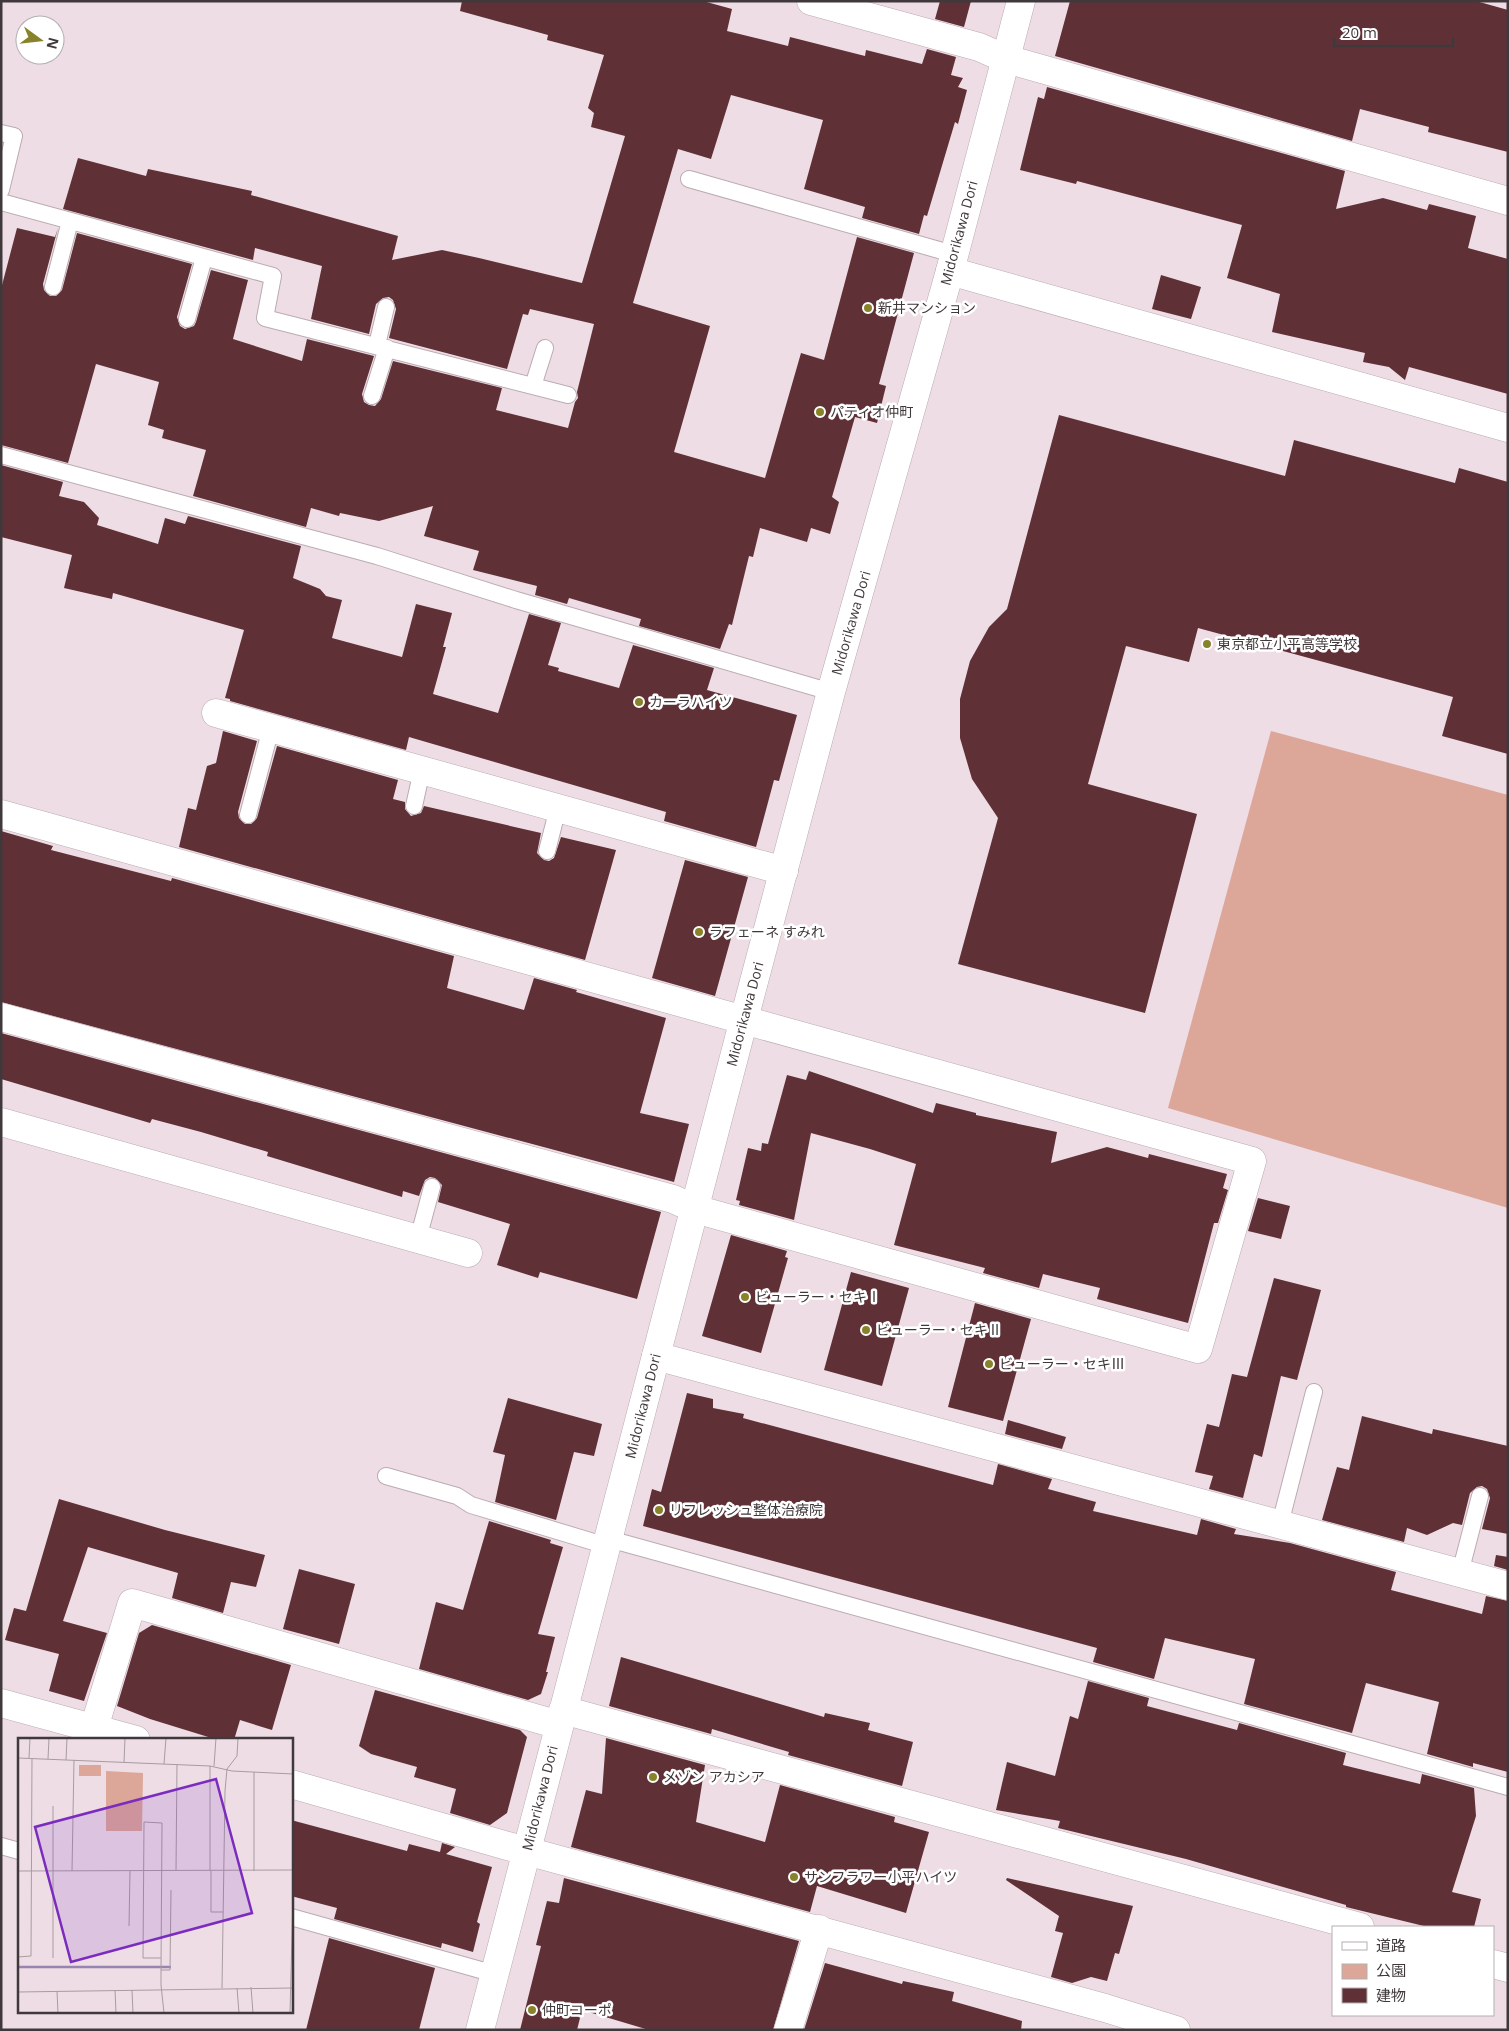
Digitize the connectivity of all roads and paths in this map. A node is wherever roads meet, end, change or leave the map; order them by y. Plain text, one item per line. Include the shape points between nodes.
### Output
1 (811, 1) edge
2 (1021, 1) edge
3 (1006, 59) junction
4 (1, 133) edge
5 (689, 180) dead end
6 (1, 190) edge
7 (1508, 201) edge
8 (1, 202) edge
9 (70, 221) junction
10 (204, 258) junction
11 (951, 262) junction
12 (53, 287) dead end
13 (386, 307) dead end
14 (187, 320) dead end
15 (382, 346) junction
16 (545, 348) dead end
17 (533, 386) junction
18 (568, 395) dead end
19 (372, 396) dead end
20 (1508, 428) edge
21 (1, 455) edge
22 (831, 692) junction
23 (216, 713) dead end
24 (271, 728) junction
25 (422, 770) junction
26 (414, 806) dead end
27 (558, 808) junction
28 (1, 814) edge
29 (248, 815) dead end
30 (547, 851) dead end
31 (784, 871) junction
32 (1, 1016) edge
33 (744, 1019) junction
34 (1, 1122) edge
35 (432, 1187) dead end
36 (695, 1209) junction
37 (418, 1239) junction
38 (468, 1253) dead end
39 (656, 1356) junction
40 (1314, 1392) dead end
41 (386, 1476) dead end
42 (1480, 1496) dead end
43 (1280, 1524) junction
44 (608, 1543) junction
45 (1460, 1572) junction
46 (1508, 1586) edge
47 (1, 1703) edge
48 (561, 1717) junction
49 (94, 1728) junction
50 (129, 1738) edge
51 (292, 1784) edge
52 (1508, 1787) edge
53 (1, 1846) edge
54 (18, 1851) edge
55 (527, 1851) junction
56 (292, 1917) edge
57 (1356, 1926) edge
58 (819, 1929) junction
59 (1494, 1964) edge
60 (1508, 1968) edge
61 (495, 1974) junction
62 (480, 2030) edge
63 (788, 2030) edge
64 (1176, 2030) edge

1 - 3 street via 979,47
2 - 3 street, Midorikawa Dori
3 - 7 street
3 - 11 street, Midorikawa Dori
4 - 6 lane via 14,136
5 - 11 lane
8 - 9 lane
9 - 10 lane
9 - 12 lane
10 - 14 lane
10 - 15 lane via 273,276 265,318
11 - 20 street
11 - 22 street, Midorikawa Dori
13 - 15 lane
15 - 17 lane
15 - 19 lane
16 - 17 lane
17 - 18 lane
21 - 22 lane via 377,556
22 - 31 street, Midorikawa Dori
23 - 24 street
24 - 25 street
24 - 29 lane
25 - 26 lane
25 - 27 street
27 - 30 lane
27 - 31 street
28 - 33 street
31 - 33 street, Midorikawa Dori
32 - 36 street via 673,1199
33 - 36 street, Midorikawa Dori
33 - 36 street via 1252,1161 1198,1349
34 - 37 street
35 - 37 lane
36 - 39 street, Midorikawa Dori
37 - 38 street
39 - 43 street
39 - 44 street, Midorikawa Dori
40 - 43 lane
41 - 44 lane via 457,1496 471,1505
42 - 45 lane
43 - 45 street
44 - 48 street, Midorikawa Dori
44 - 52 lane
45 - 46 street
47 - 49 street
48 - 49 street via 132,1603
48 - 55 street, Midorikawa Dori
48 - 57 street
49 - 50 street
51 - 55 street
53 - 54 lane
55 - 58 street
55 - 61 street, Midorikawa Dori
56 - 61 lane
58 - 63 street
58 - 64 street
59 - 60 street
61 - 62 street, Midorikawa Dori

